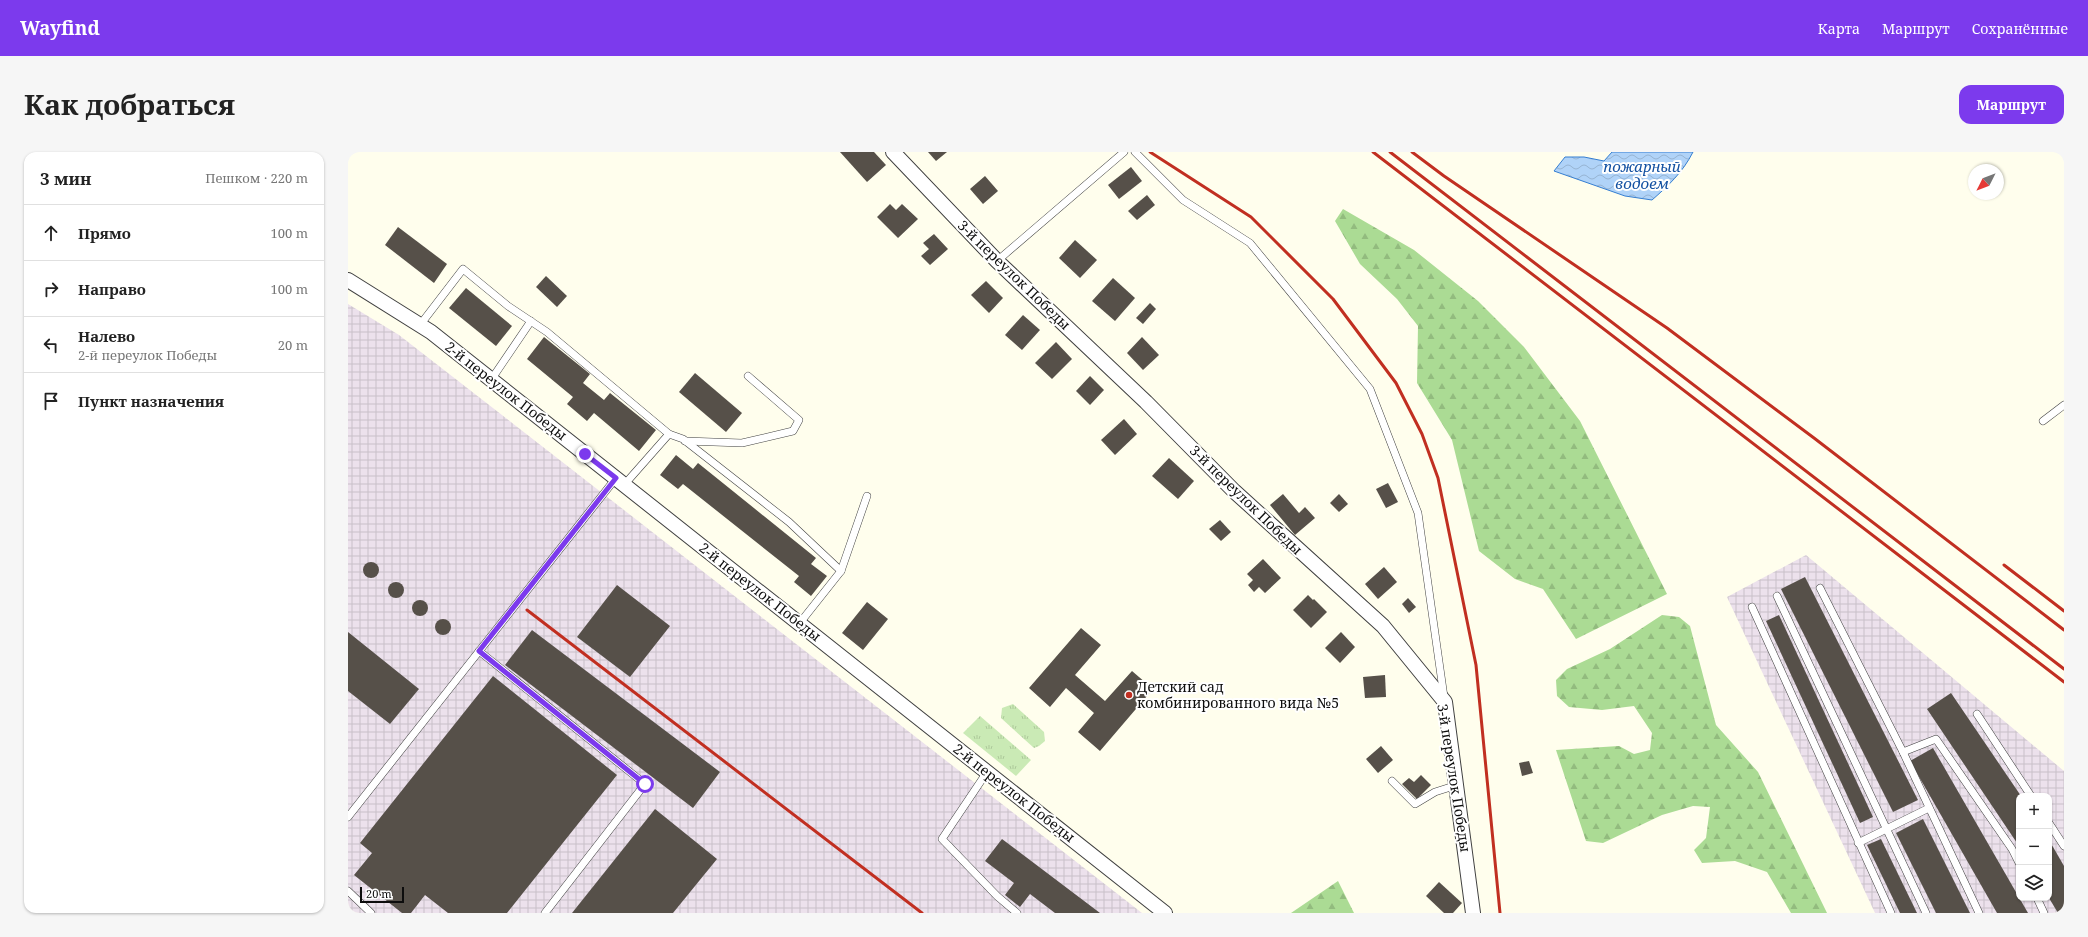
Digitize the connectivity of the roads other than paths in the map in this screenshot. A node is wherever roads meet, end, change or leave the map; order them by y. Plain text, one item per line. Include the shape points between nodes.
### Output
1 (892, 152) edge
2 (1124, 152) edge
3 (1134, 152) edge
4 (997, 261) junction
5 (348, 280) edge
6 (531, 321) junction
7 (420, 325) junction
8 (748, 376) dead end
9 (491, 380) junction
10 (2064, 405) edge
11 (2043, 421) dead end
12 (669, 434) junction
13 (685, 441) junction
14 (620, 482) junction
15 (867, 496) dead end
16 (841, 571) junction
17 (1820, 588) dead end
18 (1777, 596) dead end
19 (1752, 607) dead end
20 (799, 624) junction
21 (479, 651) junction
22 (1445, 702) junction
23 (1977, 714) dead end
24 (1903, 752) junction
25 (987, 772) junction
26 (1392, 781) dead end
27 (1457, 785) junction
28 (2029, 793) edge
29 (1929, 808) junction
30 (348, 817) edge
31 (2052, 828) edge
32 (1886, 830) junction
33 (1858, 843) junction
34 (2064, 846) edge
35 (2016, 857) edge
36 (348, 890) edge
37 (2038, 901) edge
38 (371, 913) edge
39 (545, 913) edge
40 (1017, 913) edge
41 (1165, 913) edge
42 (1473, 913) edge
43 (1891, 913) edge
44 (1926, 913) edge
45 (1979, 913) edge
46 (2044, 913) edge

1 - 4 street, 3-й переулок Победы
2 - 4 lane
3 - 22 lane via 1183,200 1250,243 1370,389 1418,514
4 - 22 street, 3-й переулок Победы via 1146,402 1234,490 1383,626
5 - 7 street, 2-й переулок Победы
6 - 7 lane via 508,306 463,269
6 - 9 lane
6 - 12 lane
7 - 9 street, 2-й переулок Победы
8 - 13 lane via 799,420 793,431 742,443
9 - 14 street, 2-й переулок Победы
10 - 11 lane
12 - 13 lane
12 - 14 lane
13 - 16 lane via 789,522
14 - 20 street, 2-й переулок Победы
14 - 21 lane
15 - 16 lane
16 - 20 lane
17 - 24 lane
18 - 32 lane
19 - 33 lane
20 - 25 street, 2-й переулок Победы
21 - 30 lane
21 - 39 lane via 645,784
22 - 27 street, 3-й переулок Победы
23 - 28 lane
24 - 29 lane
24 - 35 lane via 1936,739
25 - 40 lane via 942,839
25 - 41 street, 2-й переулок Победы
26 - 27 lane via 1415,804 1435,792
27 - 42 street, 3-й переулок Победы
29 - 32 lane
29 - 45 lane
31 - 34 lane
32 - 33 lane
32 - 44 lane
33 - 43 lane
36 - 38 lane
37 - 46 lane

